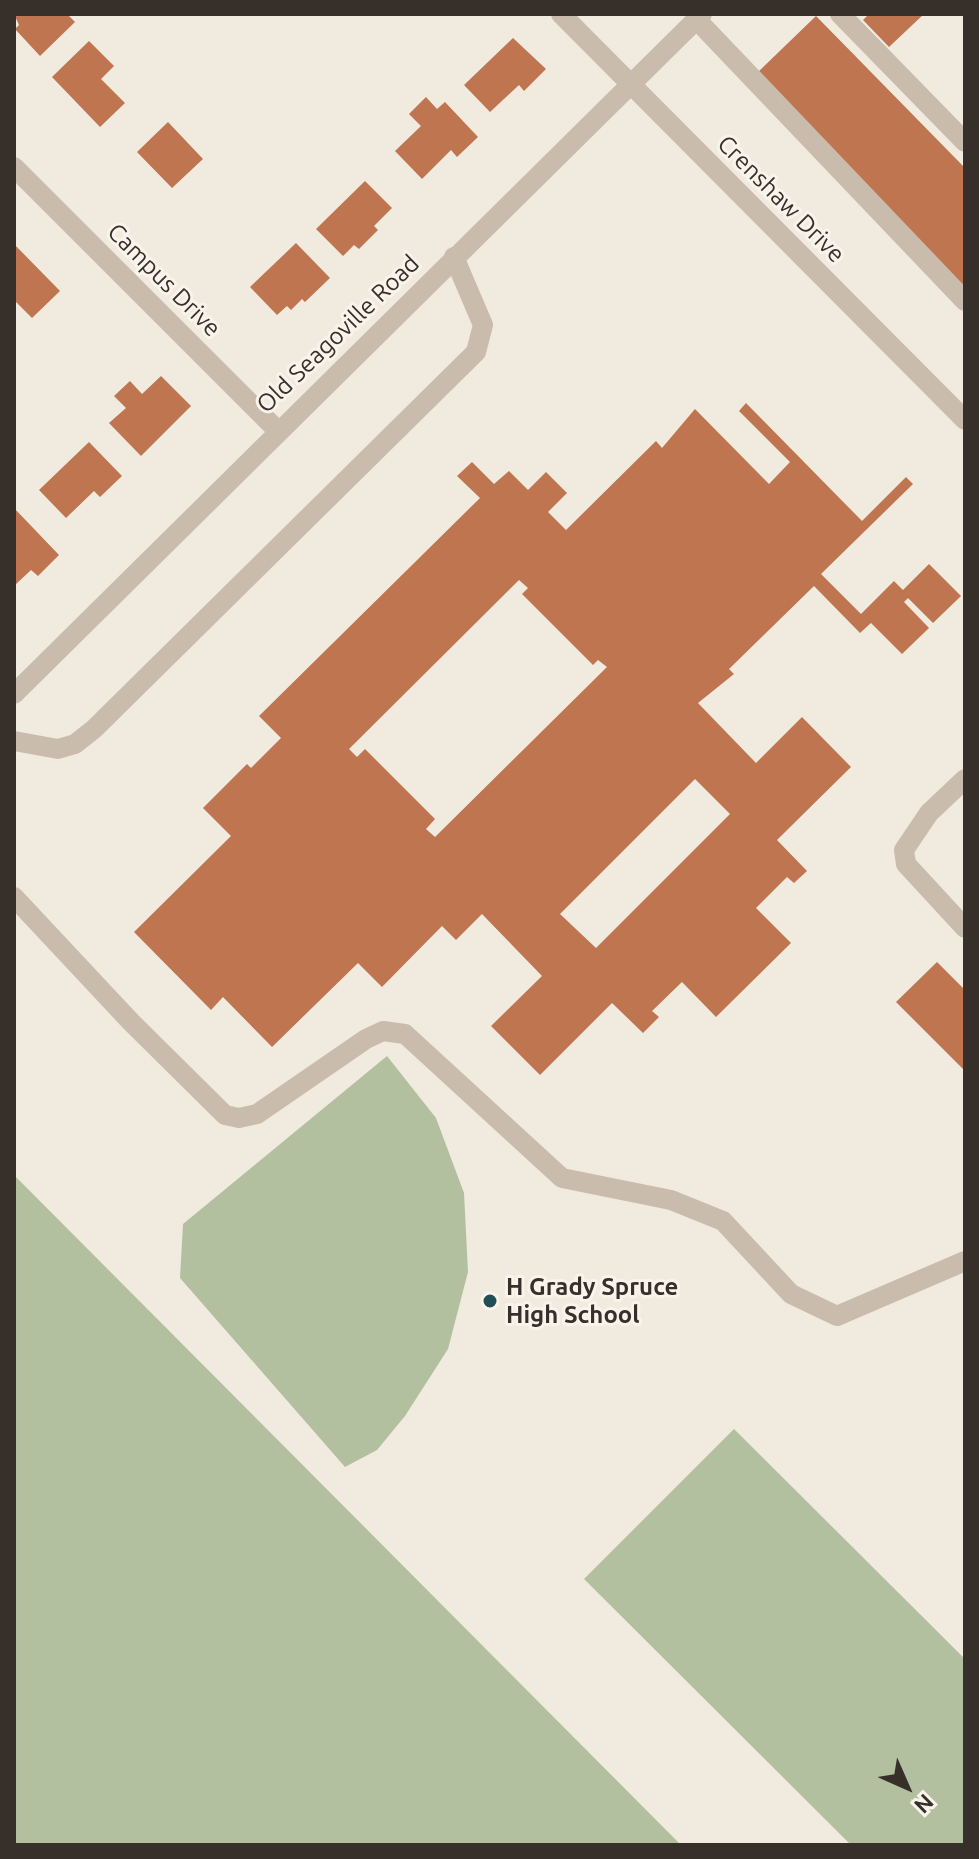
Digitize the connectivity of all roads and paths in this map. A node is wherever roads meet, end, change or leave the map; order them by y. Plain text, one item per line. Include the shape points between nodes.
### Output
1 (561, 14) edge
2 (840, 14) edge
3 (699, 17) edge
4 (630, 84) junction
5 (965, 142) edge
6 (14, 167) edge
7 (454, 257) junction
8 (965, 301) edge
9 (965, 420) edge
10 (277, 430) junction
11 (14, 694) edge
12 (14, 741) edge
13 (965, 779) edge
14 (14, 897) edge
15 (965, 928) edge
16 (965, 1261) edge

1 - 4 street, Crenshaw Drive
2 - 5 street
3 - 4 street, Old Seagoville Road
3 - 8 street
4 - 7 street, Old Seagoville Road
4 - 9 street, Crenshaw Drive
6 - 10 street, Campus Drive
7 - 10 street, Old Seagoville Road
7 - 12 street via 483,325 476,352 94,729 58,749
10 - 11 street, Old Seagoville Road
13 - 15 street via 929,813 904,850 906,864
14 - 16 street via 225,1115 257,1114 366,1039 383,1031 405,1034 562,1178 671,1200 723,1221 791,1294 837,1316

